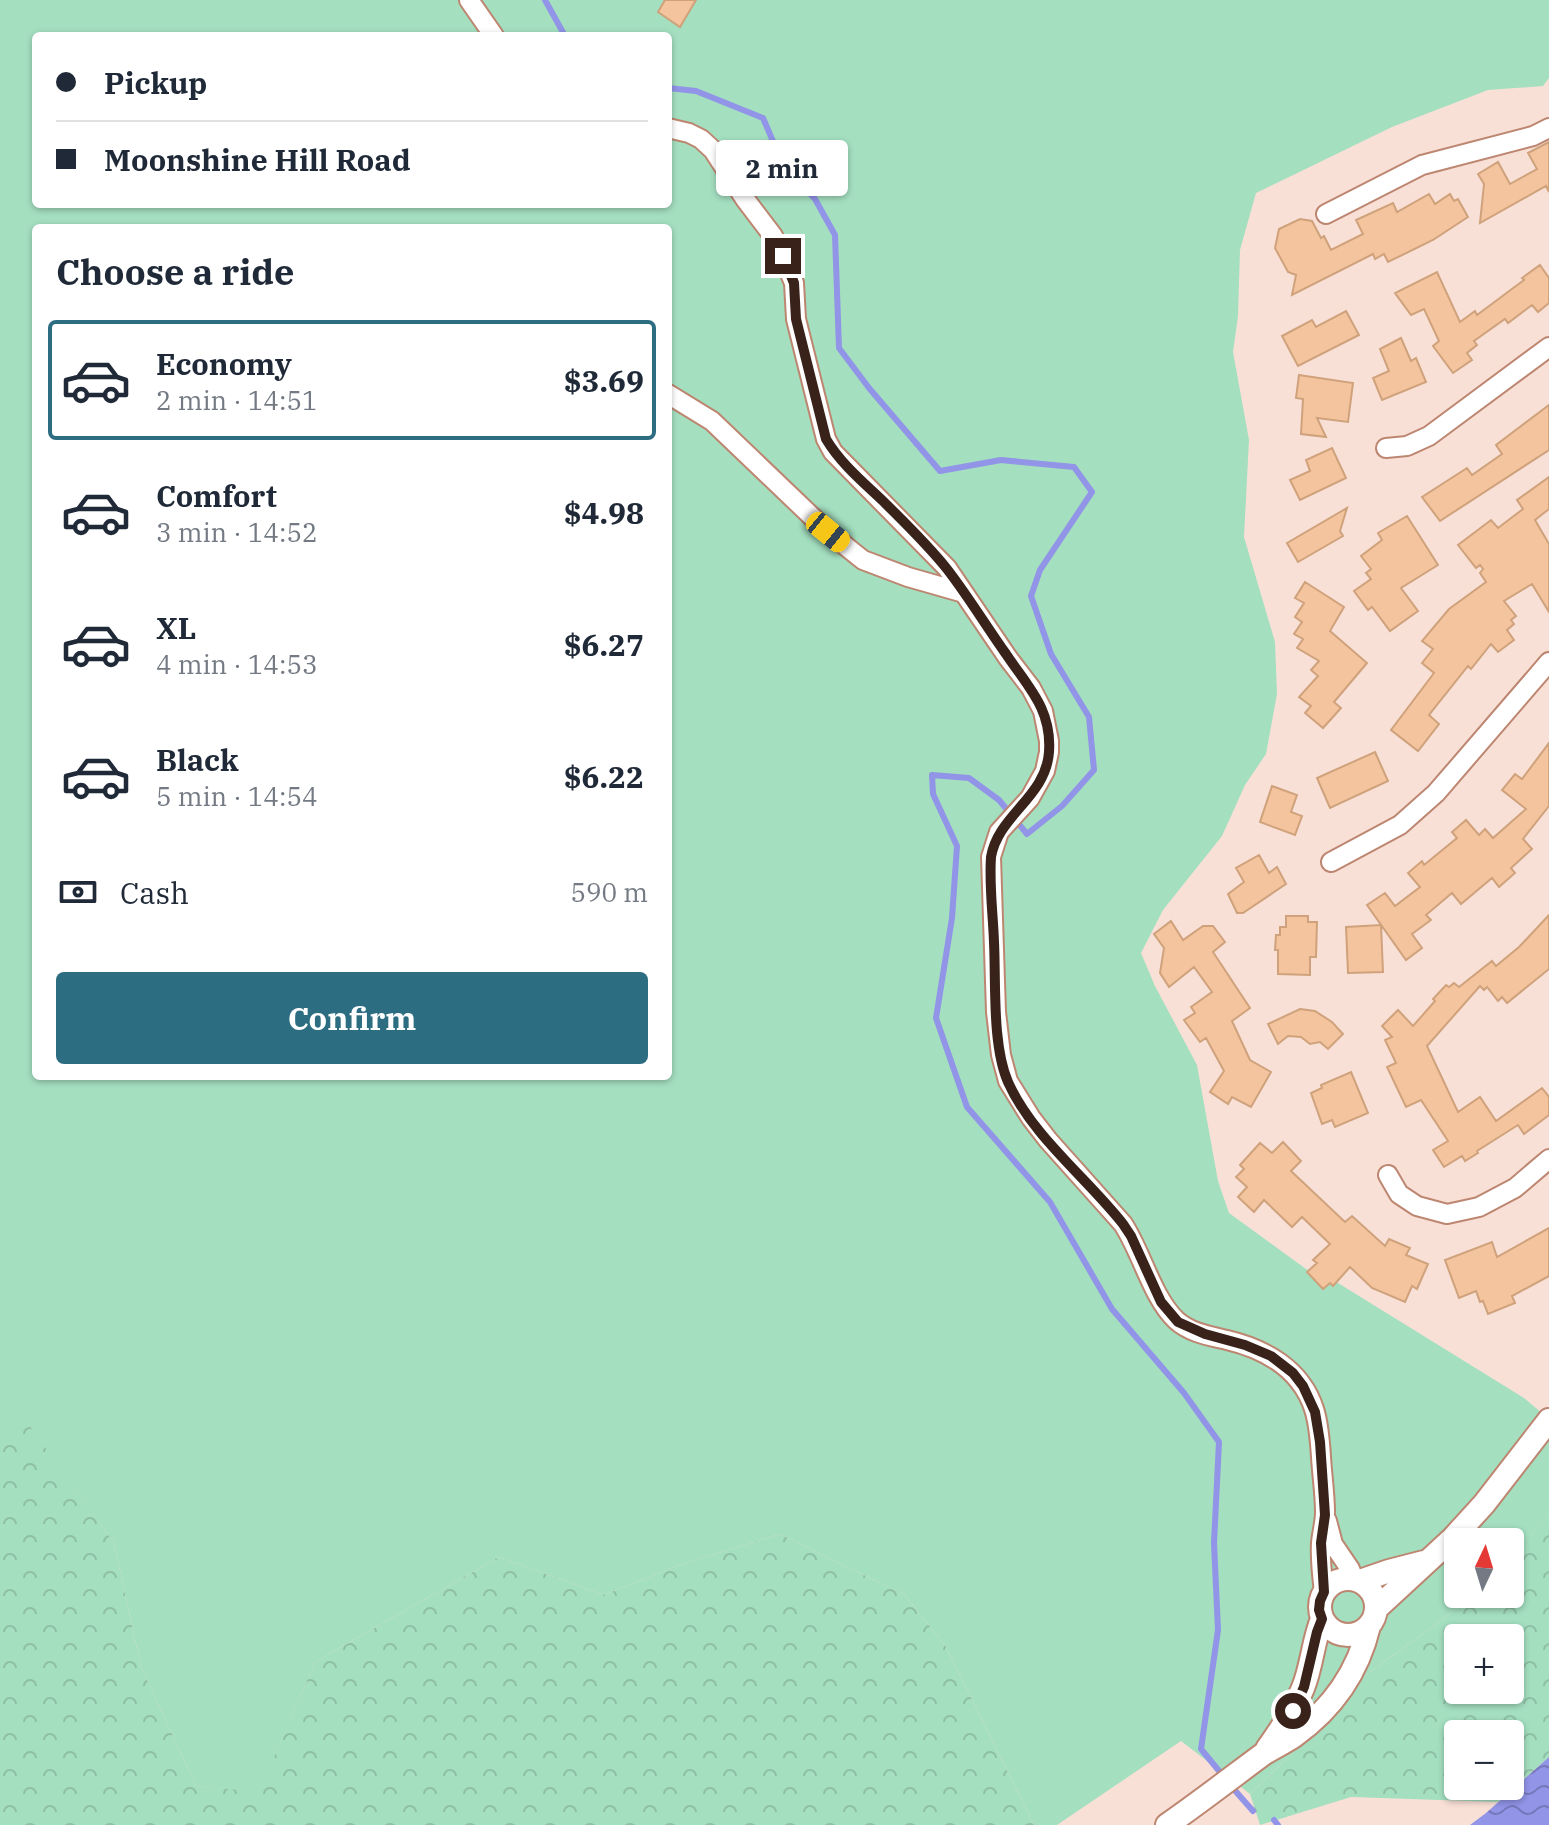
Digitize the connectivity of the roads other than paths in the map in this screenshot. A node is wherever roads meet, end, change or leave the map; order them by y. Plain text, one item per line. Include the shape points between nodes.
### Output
1 (469, 0) edge
2 (491, 32) edge
3 (1549, 128) edge
4 (672, 129) edge
5 (1326, 214) dead end
6 (1549, 347) edge
7 (672, 396) edge
8 (1386, 448) dead end
9 (964, 593) junction
10 (1549, 662) edge
11 (1331, 862) dead end
12 (1549, 1159) edge
13 (1388, 1175) dead end
14 (1549, 1420) edge
15 (1325, 1515) junction
16 (1429, 1560) junction
17 (1357, 1580) junction
18 (1324, 1592) junction
19 (1372, 1617) junction
20 (1322, 1619) junction
21 (1257, 1759) junction
22 (1167, 1825) edge

1 - 2 street
3 - 5 street via 1422,165
4 - 9 street via 701,139 713,150 783,256 833,452 947,568
6 - 8 street via 1429,436
7 - 9 street via 712,421 863,560
9 - 15 street via 1031,688 1046,721 1049,752 1036,789 994,843 990,868 996,1012 1008,1081 1048,1140 1123,1224 1161,1302 1178,1322 1271,1356 1303,1386 1315,1412
10 - 11 street via 1436,793 1400,825
12 - 13 street via 1515,1188 1479,1207 1447,1214 1417,1206 1399,1194
14 - 16 street via 1484,1504
15 - 17 street via 1333,1544
15 - 18 street
16 - 17 street
16 - 19 street
17 - 18 street via 1337,1581
17 - 19 street via 1372,1593
18 - 20 street
19 - 20 street via 1362,1632 1353,1635 1335,1632
19 - 21 street via 1356,1666 1324,1711
20 - 21 street via 1293,1711
21 - 22 street

